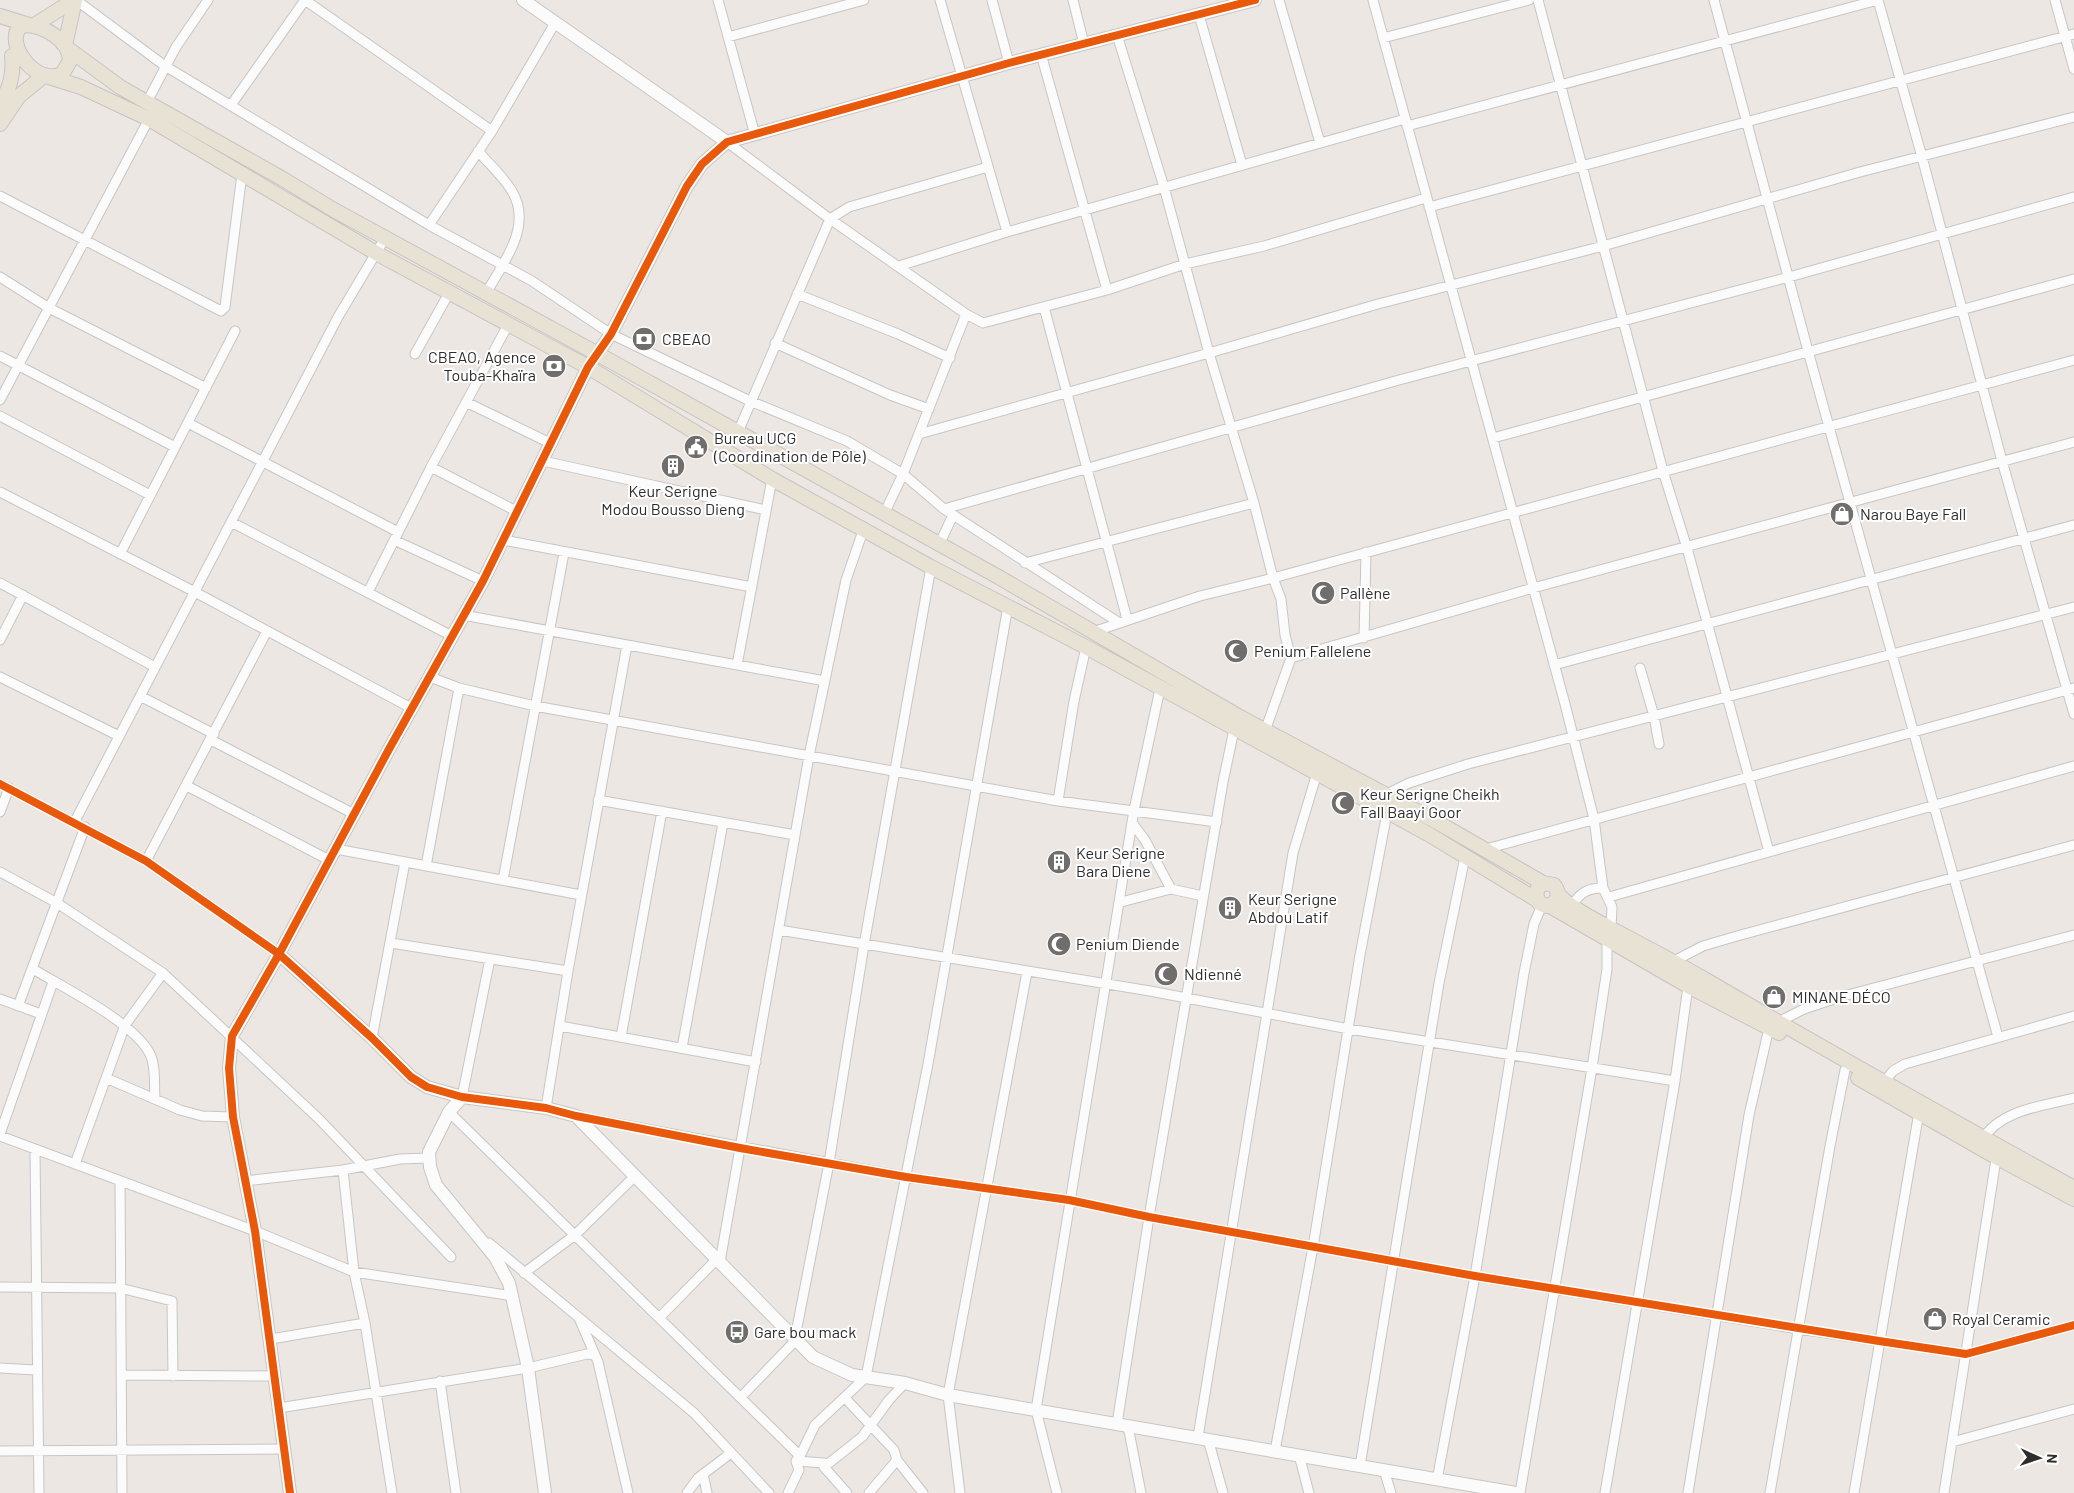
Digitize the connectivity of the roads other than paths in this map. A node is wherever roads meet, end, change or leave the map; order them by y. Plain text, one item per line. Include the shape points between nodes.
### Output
1 (208, 0) edge
2 (305, 0) edge
3 (525, 0) edge
4 (718, 0) edge
5 (864, 0) edge
6 (940, 0) edge
7 (992, 0) edge
8 (1072, 0) edge
9 (1255, 0) edge
10 (1279, 0) edge
11 (1373, 0) edge
12 (1529, 0) edge
13 (1538, 0) edge
14 (1714, 0) edge
15 (1878, 0) edge
16 (2055, 0) edge
17 (71, 1) edge
18 (1199, 15) junction
19 (0, 16) edge
20 (555, 23) junction
21 (32, 26) junction
22 (2069, 35) edge
23 (1118, 36) junction
24 (728, 37) junction
25 (1384, 38) junction
26 (1725, 41) junction
27 (1084, 44) junction
28 (66, 46) junction
29 (9, 51) junction
30 (1041, 54) junction
31 (1009, 62) junction
32 (165, 66) junction
33 (2074, 69) edge
34 (962, 75) junction
35 (47, 76) junction
36 (1900, 81) junction
37 (1560, 86) junction
38 (1, 102) edge
39 (147, 102) junction
40 (231, 105) junction
41 (2074, 117) edge
42 (149, 119) junction
43 (1406, 122) junction
44 (1748, 123) junction
45 (0, 124) edge
46 (492, 131) junction
47 (755, 135) junction
48 (728, 142) junction
49 (1320, 143) junction
50 (478, 151) junction
51 (1922, 157) junction
52 (1242, 165) junction
53 (988, 167) junction
54 (1581, 167) junction
55 (242, 174) junction
56 (1164, 187) junction
57 (0, 196) edge
58 (2074, 196) edge
59 (1768, 199) junction
60 (1427, 203) junction
61 (1084, 210) junction
62 (830, 219) junction
63 (429, 225) junction
64 (1007, 232) junction
65 (1942, 233) junction
66 (385, 238) junction
67 (85, 242) junction
68 (1603, 246) junction
69 (376, 253) junction
70 (1185, 264) junction
71 (502, 266) junction
72 (899, 266) junction
73 (0, 276) edge
74 (1789, 277) junction
75 (2074, 279) edge
76 (1449, 285) junction
77 (1107, 290) junction
78 (448, 293) junction
79 (486, 293) junction
80 (797, 294) junction
81 (50, 308) junction
82 (1044, 308) junction
83 (1963, 308) junction
84 (966, 314) junction
85 (1623, 319) junction
86 (508, 325) junction
87 (235, 331) dead end
88 (611, 334) junction
89 (775, 343) junction
90 (1808, 352) junction
91 (596, 353) junction
92 (1209, 353) junction
93 (415, 354) dead end
94 (0, 356) edge
95 (950, 358) junction
96 (2074, 360) edge
97 (1471, 361) junction
98 (18, 366) junction
99 (588, 368) junction
100 (1983, 386) junction
101 (206, 388) junction
102 (1066, 392) junction
103 (1644, 398) junction
104 (0, 400) edge
105 (750, 401) junction
106 (466, 402) junction
107 (929, 409) junction
108 (0, 416) edge
109 (188, 423) junction
110 (1829, 426) junction
111 (1232, 429) junction
112 (738, 432) junction
113 (919, 434) junction
114 (1493, 438) junction
115 (2074, 442) edge
116 (552, 444) junction
117 (175, 447) junction
118 (2002, 461) junction
119 (263, 462) junction
120 (543, 462) junction
121 (431, 467) junction
122 (1088, 468) junction
123 (1663, 472) junction
124 (903, 474) junction
125 (772, 479) junction
126 (0, 492) edge
127 (150, 495) junction
128 (1850, 501) junction
129 (1254, 503) junction
130 (944, 509) junction
131 (766, 510) junction
132 (516, 512) junction
133 (1512, 512) junction
134 (884, 514) junction
135 (953, 515) junction
136 (230, 522) junction
137 (2074, 524) edge
138 (864, 528) junction
139 (396, 536) junction
140 (2024, 538) junction
141 (503, 540) junction
142 (1108, 542) junction
143 (939, 545) junction
144 (1687, 548) junction
145 (1366, 552) junction
146 (564, 553) junction
147 (120, 554) junction
148 (1025, 562) junction
149 (931, 567) junction
150 (1273, 578) junction
151 (1873, 579) junction
152 (483, 581) junction
153 (0, 583) edge
154 (752, 587) junction
155 (1533, 588) junction
156 (193, 592) junction
157 (368, 592) junction
158 (23, 595) junction
159 (1008, 606) junction
160 (2074, 607) edge
161 (463, 615) junction
162 (2046, 615) junction
163 (1123, 620) junction
164 (1707, 624) junction
165 (267, 630) junction
166 (549, 630) junction
167 (1093, 632) junction
168 (452, 636) junction
169 (1364, 638) junction
170 (0, 640) edge
171 (626, 645) junction
172 (1086, 647) junction
173 (1893, 655) junction
174 (1291, 658) junction
175 (738, 665) junction
176 (1554, 665) junction
177 (155, 667) junction
178 (1640, 668) dead end
179 (0, 677) edge
180 (430, 677) junction
181 (825, 681) junction
182 (459, 688) junction
183 (1160, 689) junction
184 (2070, 689) edge
185 (140, 696) junction
186 (1725, 696) junction
187 (535, 706) junction
188 (412, 708) junction
189 (2074, 714) edge
190 (1238, 716) junction
191 (1654, 716) junction
192 (612, 720) junction
193 (1234, 730) junction
194 (1265, 730) junction
195 (1914, 731) junction
196 (119, 736) junction
197 (212, 737) junction
198 (1573, 738) junction
199 (1659, 744) dead end
200 (810, 756) junction
201 (2074, 766) edge
202 (894, 771) junction
203 (1317, 773) junction
204 (1748, 776) junction
205 (0, 784) edge
206 (976, 785) junction
207 (187, 786) junction
208 (9, 788) junction
209 (1384, 794) junction
210 (598, 800) junction
211 (1058, 801) junction
212 (1934, 804) junction
213 (1134, 810) junction
214 (662, 811) junction
215 (0, 812) edge
216 (1387, 813) junction
217 (354, 814) junction
218 (1594, 819) junction
219 (75, 822) junction
220 (1217, 822) junction
221 (723, 823) junction
222 (1133, 824) junction
223 (85, 827) junction
224 (795, 835) junction
225 (2074, 845) edge
226 (1486, 849) junction
227 (1769, 852) junction
228 (332, 854) junction
229 (1465, 857) junction
230 (146, 861) junction
231 (405, 862) junction
232 (426, 866) junction
233 (0, 872) edge
234 (1954, 878) junction
235 (503, 880) junction
236 (1544, 883) junction
237 (1604, 888) junction
238 (1171, 889) junction
239 (1558, 894) junction
240 (581, 895) junction
241 (1203, 896) junction
242 (1609, 898) junction
243 (1121, 902) junction
244 (57, 903) junction
245 (1543, 904) junction
246 (1572, 905) junction
247 (779, 930) junction
248 (1609, 934) junction
249 (2074, 935) edge
250 (391, 943) junction
251 (864, 944) junction
252 (279, 954) junction
253 (946, 958) junction
254 (490, 959) junction
255 (1674, 962) junction
256 (1976, 962) junction
257 (33, 969) junction
258 (568, 971) junction
259 (1027, 972) junction
260 (163, 973) junction
261 (53, 982) junction
262 (1106, 985) junction
263 (1688, 986) junction
264 (1187, 998) junction
265 (0, 999) edge
266 (18, 1006) junction
267 (41, 1014) junction
268 (1267, 1014) junction
269 (2074, 1016) edge
270 (125, 1025) junction
271 (1773, 1025) junction
272 (560, 1026) junction
273 (1349, 1028) junction
274 (232, 1036) junction
275 (621, 1037) junction
276 (1998, 1037) junction
277 (372, 1038) junction
278 (1429, 1041) junction
279 (682, 1048) junction
280 (1511, 1055) junction
281 (756, 1062) junction
282 (1592, 1068) junction
283 (1846, 1070) junction
284 (106, 1078) junction
285 (1675, 1081) junction
286 (1884, 1082) junction
287 (462, 1097) junction
288 (2074, 1098) edge
289 (155, 1099) junction
290 (546, 1108) junction
291 (449, 1112) junction
292 (1919, 1112) junction
293 (576, 1116) junction
294 (233, 1117) junction
295 (0, 1135) edge
296 (1981, 1142) junction
297 (740, 1148) junction
298 (35, 1150) junction
299 (1997, 1153) junction
300 (429, 1158) junction
301 (829, 1163) junction
302 (75, 1164) junction
303 (365, 1166) junction
304 (343, 1170) junction
305 (635, 1176) junction
306 (906, 1177) junction
307 (244, 1180) junction
308 (120, 1181) junction
309 (987, 1187) junction
310 (2074, 1188) edge
311 (2074, 1199) edge
312 (1069, 1200) junction
313 (1148, 1217) junction
314 (474, 1229) junction
315 (255, 1230) junction
316 (1230, 1232) junction
317 (575, 1235) junction
318 (1313, 1247) junction
319 (451, 1257) dead end
320 (719, 1260) junction
321 (1394, 1261) junction
322 (354, 1272) junction
323 (524, 1273) junction
324 (1475, 1276) junction
325 (0, 1287) edge
326 (36, 1288) junction
327 (120, 1288) junction
328 (1556, 1289) junction
329 (513, 1296) junction
330 (1638, 1302) junction
331 (1715, 1314) junction
332 (577, 1315) junction
333 (660, 1317) junction
334 (365, 1324) junction
335 (2074, 1325) edge
336 (1799, 1330) junction
337 (271, 1339) junction
338 (796, 1339) junction
339 (1879, 1341) junction
340 (1966, 1354) junction
341 (594, 1355) junction
342 (0, 1368) edge
343 (528, 1368) junction
344 (36, 1370) junction
345 (121, 1375) junction
346 (173, 1376) junction
347 (274, 1376) junction
348 (866, 1378) junction
349 (440, 1381) junction
350 (905, 1383) junction
351 (376, 1391) junction
352 (948, 1395) junction
353 (742, 1396) junction
354 (845, 1398) junction
355 (279, 1408) junction
356 (2074, 1409) edge
357 (1036, 1410) junction
358 (870, 1424) junction
359 (1123, 1425) junction
360 (1202, 1438) junction
361 (1952, 1442) junction
362 (284, 1449) junction
363 (40, 1450) junction
364 (122, 1450) junction
365 (0, 1451) edge
366 (1275, 1451) junction
367 (731, 1453) junction
368 (1299, 1455) junction
369 (798, 1459) junction
370 (897, 1460) junction
371 (1360, 1466) junction
372 (824, 1467) junction
373 (1384, 1470) junction
374 (703, 1474) junction
375 (1438, 1480) junction
376 (1482, 1490) edge
377 (39, 1493) edge
378 (122, 1493) edge
379 (290, 1493) edge
380 (392, 1493) edge
381 (456, 1493) edge
382 (545, 1493) edge
383 (628, 1493) edge
384 (687, 1493) edge
385 (707, 1493) edge
386 (770, 1493) edge
387 (788, 1493) edge
388 (847, 1493) edge
389 (869, 1493) edge
390 (923, 1493) edge
391 (960, 1493) edge
392 (1057, 1493) edge
393 (1141, 1493) edge
394 (1223, 1493) edge
395 (1310, 1493) edge
396 (1391, 1493) edge
397 (1516, 1493) edge
398 (1520, 1493) edge
399 (1605, 1493) edge
400 (1688, 1493) edge
401 (1770, 1493) edge
402 (1854, 1493) edge
403 (1944, 1493) edge

1 - 32 street
2 - 40 street
2 - 46 street
3 - 20 street
4 - 24 street
5 - 24 street
6 - 34 street
7 - 31 street
8 - 27 street
9 - 18 street
10 - 49 street
11 - 25 street
12 - 25 street
13 - 37 street
14 - 26 street
15 - 26 street
15 - 36 street
16 - 22 street
17 - 21 main road
17 - 28 main road
17 - 32 street
18 - 23 street
18 - 52 street
19 - 21 main road
20 - 46 street
20 - 48 street
21 - 28 main road via 47,31
21 - 29 main road via 20,26 13,31 8,40
22 - 33 street
22 - 36 street
23 - 27 street
23 - 56 street
24 - 47 street
25 - 43 street
26 - 37 street
26 - 44 street
27 - 30 street
28 - 35 main road via 70,57 68,68 58,76
28 - 39 main road via 109,80
29 - 35 main road via 30,69
29 - 38 main road via 12,80
30 - 31 street
30 - 61 street
31 - 34 street
32 - 39 street
32 - 40 street
34 - 47 street
34 - 53 street
35 - 42 main road via 81,87
35 - 45 main road via 19,96
36 - 44 street
36 - 51 street
37 - 43 street
37 - 54 street
39 - 66 main road
40 - 63 street
41 - 51 street
42 - 55 main road
42 - 67 street
43 - 49 street
43 - 60 street
44 - 54 street
44 - 59 street
46 - 50 street
47 - 48 street
48 - 62 street
48 - 88 street via 702,164 687,186
49 - 52 street
50 - 63 street
50 - 71 street via 513,192 519,208 517,235
51 - 59 street
51 - 65 street
52 - 56 street
53 - 62 street via 849,207
53 - 64 street
54 - 60 street
54 - 68 street
55 - 67 street via 225,307 221,311
55 - 69 main road
56 - 61 street
56 - 70 street
57 - 67 street
58 - 65 street
59 - 68 street
59 - 74 street
60 - 70 street
60 - 76 street
61 - 64 street
61 - 77 street
62 - 72 street
62 - 80 street
63 - 71 street
64 - 72 street
65 - 74 street
65 - 83 street
66 - 69 street
66 - 79 main road
67 - 81 street
68 - 76 street
68 - 85 street
69 - 78 main road
69 - 119 street via 338,317
70 - 77 street
70 - 92 street
71 - 79 street
71 - 88 street via 532,281
72 - 84 street
73 - 81 street
74 - 85 street
74 - 90 street
75 - 83 street
76 - 92 street
76 - 97 street
77 - 82 street
78 - 86 main road
78 - 93 street
79 - 91 main road
80 - 89 street
80 - 95 street
81 - 98 street
81 - 101 street
82 - 84 street via 987,323
82 - 102 street
83 - 90 street
83 - 100 street
84 - 95 street
85 - 97 street
85 - 103 street
86 - 99 main road
86 - 106 street
87 - 101 street
88 - 91 street
88 - 105 street
89 - 105 street
89 - 107 street
90 - 103 street
90 - 110 street
91 - 99 street
91 - 112 main road
92 - 102 street
92 - 111 street
94 - 98 street
95 - 107 street
96 - 100 street
97 - 111 street
97 - 114 street
98 - 104 street
98 - 117 street
99 - 116 street
99 - 125 main road
100 - 110 street
100 - 118 street
101 - 109 street
102 - 113 street
102 - 122 street
103 - 114 street
103 - 123 street
105 - 112 street
105 - 124 street via 847,441
106 - 116 street
106 - 121 street
107 - 113 street
108 - 127 street
109 - 117 street
109 - 119 street
110 - 123 street
110 - 128 street
111 - 122 street
111 - 129 street
112 - 134 main road
113 - 124 street
114 - 133 street
115 - 118 street
116 - 120 street
117 - 127 street
118 - 128 street
118 - 140 street
119 - 136 street
119 - 139 street
120 - 131 street
120 - 132 street
121 - 132 street
121 - 139 street
122 - 130 street
122 - 142 street
123 - 133 street
123 - 144 street
124 - 130 street
124 - 134 street
125 - 131 street
125 - 138 main road
126 - 147 street
127 - 147 street
128 - 144 street
128 - 151 street
129 - 142 street
129 - 150 street
130 - 135 street
131 - 154 street
132 - 141 street
133 - 145 street
133 - 155 street
134 - 143 main road
135 - 143 street
135 - 148 street
136 - 156 street
136 - 157 street
137 - 140 street
138 - 149 main road
138 - 181 street via 846,580
139 - 152 street
139 - 157 street
140 - 151 street
140 - 162 street
141 - 146 street
141 - 152 street
142 - 148 street
142 - 163 street
143 - 167 main road
144 - 155 street
144 - 164 street
145 - 150 street
145 - 169 street
146 - 154 street
146 - 166 street
147 - 156 street
148 - 163 street
149 - 159 main road
149 - 202 street
150 - 163 street
150 - 174 street via 1281,599
151 - 164 street
151 - 173 street
152 - 161 street
153 - 158 street
154 - 175 street
155 - 169 street
155 - 176 street
156 - 165 street
156 - 177 street
157 - 168 street
158 - 170 street
158 - 177 street
159 - 172 main road
159 - 206 street
160 - 162 street
161 - 166 street
161 - 168 street
162 - 173 street
162 - 184 street
163 - 167 street
164 - 176 street
164 - 186 street
165 - 188 street
165 - 197 street
166 - 171 street
166 - 187 street
167 - 190 main road
168 - 180 street
169 - 174 street
171 - 175 street
171 - 192 street
172 - 183 main road
172 - 211 street
173 - 186 street
173 - 195 street
174 - 194 street
175 - 181 street
176 - 198 street
177 - 185 street
178 - 191 street
179 - 196 street
180 - 182 street
180 - 188 street
181 - 200 street
182 - 187 street
182 - 232 street
183 - 193 main road
183 - 213 street
184 - 189 street
184 - 195 street
185 - 196 street
185 - 197 street
186 - 191 street
186 - 204 street
187 - 192 street
187 - 235 street
188 - 217 street
190 - 193 street
190 - 194 main road
191 - 198 street
191 - 199 street
192 - 200 street
192 - 210 street
193 - 203 main road
193 - 220 street
194 - 209 main road
195 - 204 street
195 - 212 street
196 - 219 street
197 - 207 street
197 - 217 street
198 - 209 street via 1468,764
198 - 218 street
200 - 202 street
200 - 224 street
201 - 212 street
202 - 206 street
202 - 251 street
203 - 216 main road
203 - 268 street via 1293,853
204 - 218 street
204 - 227 street
205 - 208 street
206 - 211 street
206 - 253 street
207 - 228 street
207 - 230 street
208 - 215 street
208 - 219 street
209 - 226 main road
210 - 214 street
210 - 240 street
211 - 213 street
212 - 227 street
212 - 234 street
213 - 220 street
213 - 222 street
214 - 221 street
214 - 275 street
216 - 229 main road
216 - 273 street
217 - 228 street
218 - 226 street
218 - 237 street
219 - 223 street
220 - 241 street
221 - 224 street
221 - 279 street
222 - 238 street
222 - 243 street
223 - 230 street
223 - 244 street
224 - 247 street
225 - 234 street
226 - 236 main road
227 - 242 street
228 - 231 street
228 - 252 street
229 - 245 main road
229 - 278 street
230 - 252 street
231 - 232 street
231 - 250 street
232 - 235 street
233 - 244 street
234 - 255 street via 1703,946
234 - 256 street
235 - 240 street
236 - 239 main road via 1554,886
236 - 245 main road via 1536,892
237 - 242 street
237 - 246 street via 1592,888 1580,894
238 - 241 street
238 - 243 street
239 - 245 main road via 1557,900
239 - 246 main road
240 - 258 street
241 - 264 street
242 - 248 street via 1612,907
243 - 262 street
244 - 257 street
244 - 260 street
245 - 248 main road
245 - 280 street via 1531,938
246 - 248 main road
247 - 251 street
247 - 281 street
248 - 255 main road
248 - 263 main road
248 - 282 street
249 - 256 street
250 - 254 street
250 - 277 street
251 - 253 street
251 - 301 street
252 - 274 street
252 - 277 street
253 - 259 street
253 - 306 street
254 - 258 street
254 - 287 street
255 - 271 main road
256 - 271 street via 1840,997 1804,1009
256 - 276 street
257 - 261 street
257 - 266 street
258 - 272 street
259 - 262 street
259 - 309 street
260 - 270 street
260 - 274 street
261 - 267 street
261 - 270 street
262 - 264 street
262 - 312 street
263 - 271 main road
263 - 285 street
264 - 268 street
264 - 313 street
265 - 266 street
266 - 267 street
267 - 295 street
268 - 273 street
268 - 316 street
269 - 276 street
270 - 284 street
270 - 289 street via 149,1052
271 - 283 main road
271 - 286 main road
271 - 331 street via 1749,1115
272 - 275 street
272 - 290 street
273 - 278 street
273 - 318 street
274 - 294 street via 229,1068
274 - 303 street
275 - 279 street
276 - 286 street via 1905,1064 1892,1071
277 - 287 street via 411,1078 427,1087
278 - 280 street
278 - 321 street
279 - 281 street
280 - 282 street
280 - 324 street
281 - 297 street
282 - 285 street
282 - 328 street
283 - 292 main road
283 - 336 street
284 - 289 street
284 - 302 street
285 - 330 street
286 - 296 main road
287 - 290 street
287 - 291 street
288 - 296 street via 1993,1125
289 - 294 street via 202,1116
290 - 293 street
291 - 300 street
291 - 317 street
292 - 296 main road
292 - 339 street
293 - 297 street
293 - 305 street
294 - 307 street
295 - 298 street
296 - 299 main road
297 - 301 street
297 - 320 street
298 - 302 street
298 - 326 street
299 - 310 main road
299 - 311 main road
299 - 340 street
300 - 303 street via 400,1159
300 - 314 street via 436,1185
301 - 306 street
301 - 338 street
302 - 308 street
303 - 304 street
303 - 319 street
304 - 307 street
304 - 322 street
305 - 317 street
305 - 320 street
306 - 309 street
306 - 348 street
307 - 315 street
308 - 315 street
308 - 327 street
309 - 312 street
309 - 352 street
312 - 313 street
312 - 357 street
313 - 316 street
313 - 359 street
314 - 323 street
314 - 329 street via 495,1257
315 - 322 street
315 - 337 street
316 - 318 street
316 - 360 street
317 - 323 street
317 - 333 street
318 - 321 street
318 - 366 street
320 - 333 street
320 - 338 street
321 - 324 street
321 - 371 street
322 - 329 street
322 - 334 street
323 - 332 street
324 - 328 street
324 - 375 street
325 - 326 street
326 - 327 street
326 - 344 street
327 - 345 street
327 - 346 street via 172,1301
328 - 330 street
328 - 398 street
329 - 343 street
330 - 331 street
330 - 399 street
331 - 336 street
331 - 400 street
332 - 341 street
332 - 367 street via 694,1413
333 - 353 street
334 - 337 street
334 - 351 street
335 - 340 street
336 - 339 street
336 - 401 street
337 - 347 street
338 - 348 street via 813,1358 843,1372
338 - 353 street
339 - 340 street
339 - 402 street
340 - 361 street
341 - 343 street
341 - 383 street
342 - 344 street
343 - 349 street
343 - 382 street
344 - 363 street
345 - 346 street
345 - 364 street
346 - 347 street
347 - 355 street
348 - 350 street
348 - 354 street
349 - 351 street
349 - 381 street
350 - 352 street
350 - 358 street
351 - 355 street
351 - 380 street
352 - 357 street
352 - 391 street
353 - 369 street
354 - 358 street
354 - 369 street via 815,1425
355 - 362 street
356 - 361 street
357 - 359 street
357 - 392 street
358 - 370 street via 894,1450
358 - 372 street via 862,1437
359 - 360 street
359 - 393 street
360 - 366 street
360 - 394 street
361 - 403 street
362 - 364 street
362 - 379 street
363 - 364 street
363 - 365 street
363 - 377 street
364 - 378 street
366 - 368 street
367 - 374 street
367 - 386 street
368 - 371 street
368 - 395 street
369 - 372 street via 824,1463
369 - 387 street via 799,1470
370 - 389 street
370 - 390 street
371 - 373 street
372 - 388 street
373 - 375 street
373 - 396 street
374 - 384 street
374 - 385 street
375 - 376 street
376 - 397 street

